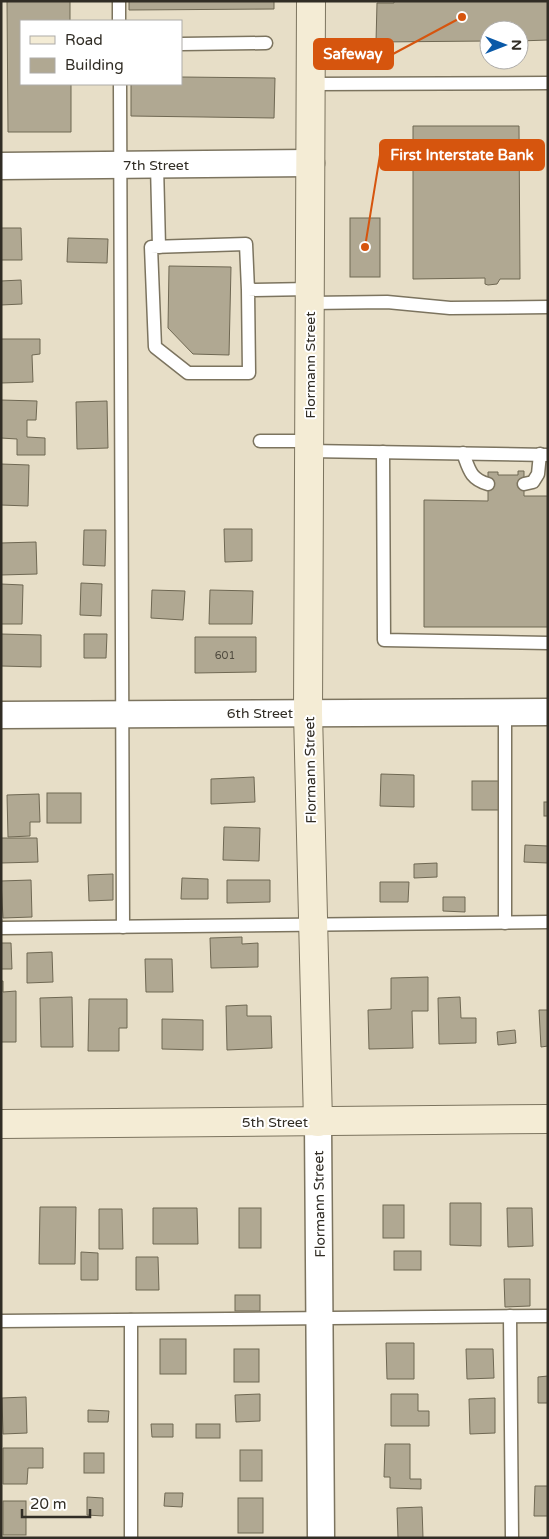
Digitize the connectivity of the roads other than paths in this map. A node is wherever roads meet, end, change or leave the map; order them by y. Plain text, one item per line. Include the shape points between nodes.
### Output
1 (119, 1) edge
2 (311, 1) edge
3 (119, 20) edge
4 (266, 43) dead end
5 (182, 44) edge
6 (548, 83) edge
7 (312, 84) junction
8 (120, 85) edge
9 (311, 163) junction
10 (120, 165) junction
11 (157, 165) junction
12 (1, 166) edge
13 (159, 247) junction
14 (248, 290) junction
15 (310, 296) junction
16 (548, 306) edge
17 (260, 442) dead end
18 (309, 446) junction
19 (383, 452) junction
20 (463, 454) junction
21 (544, 454) edge
22 (488, 484) dead end
23 (524, 484) dead end
24 (548, 643) edge
25 (505, 712) junction
26 (548, 712) edge
27 (308, 713) junction
28 (1, 714) edge
29 (122, 714) junction
30 (548, 922) edge
31 (505, 923) junction
32 (313, 925) junction
33 (123, 927) junction
34 (1, 928) edge
35 (548, 1119) edge
36 (318, 1122) junction
37 (1, 1124) edge
38 (510, 1316) junction
39 (548, 1316) edge
40 (319, 1318) junction
41 (130, 1320) junction
42 (1, 1321) edge
43 (131, 1538) edge
44 (321, 1538) edge
45 (512, 1538) edge

1 - 3 lane
2 - 7 street, Flormann Street
4 - 5 lane
6 - 7 lane
7 - 9 street, Flormann Street
8 - 10 lane
9 - 11 street, 7th Street
9 - 15 street, Flormann Street
10 - 11 street, 7th Street
10 - 12 street, 7th Street
10 - 29 lane
11 - 13 lane
13 - 14 lane via 246,244
13 - 14 lane via 151,247 155,347 188,373 249,373
14 - 15 lane
15 - 16 lane via 450,308
15 - 18 street, Flormann Street
17 - 18 lane
18 - 19 lane
18 - 27 street, Flormann Street
19 - 20 lane
19 - 24 lane via 384,640
20 - 21 lane
20 - 22 lane via 471,475
21 - 23 lane via 533,482
25 - 26 street, 6th Street
25 - 27 street, 6th Street
25 - 31 lane
27 - 29 street, 6th Street
27 - 32 street, Flormann Street
28 - 29 street, 6th Street
29 - 33 lane
30 - 31 lane
31 - 32 lane
32 - 33 lane
32 - 36 street, Flormann Street
33 - 34 lane
35 - 36 street, 5th Street
36 - 37 street, 5th Street
36 - 40 street, Flormann Street
38 - 39 lane
38 - 40 lane
38 - 45 lane
40 - 41 lane
40 - 44 street, Flormann Street
41 - 42 lane
41 - 43 lane

